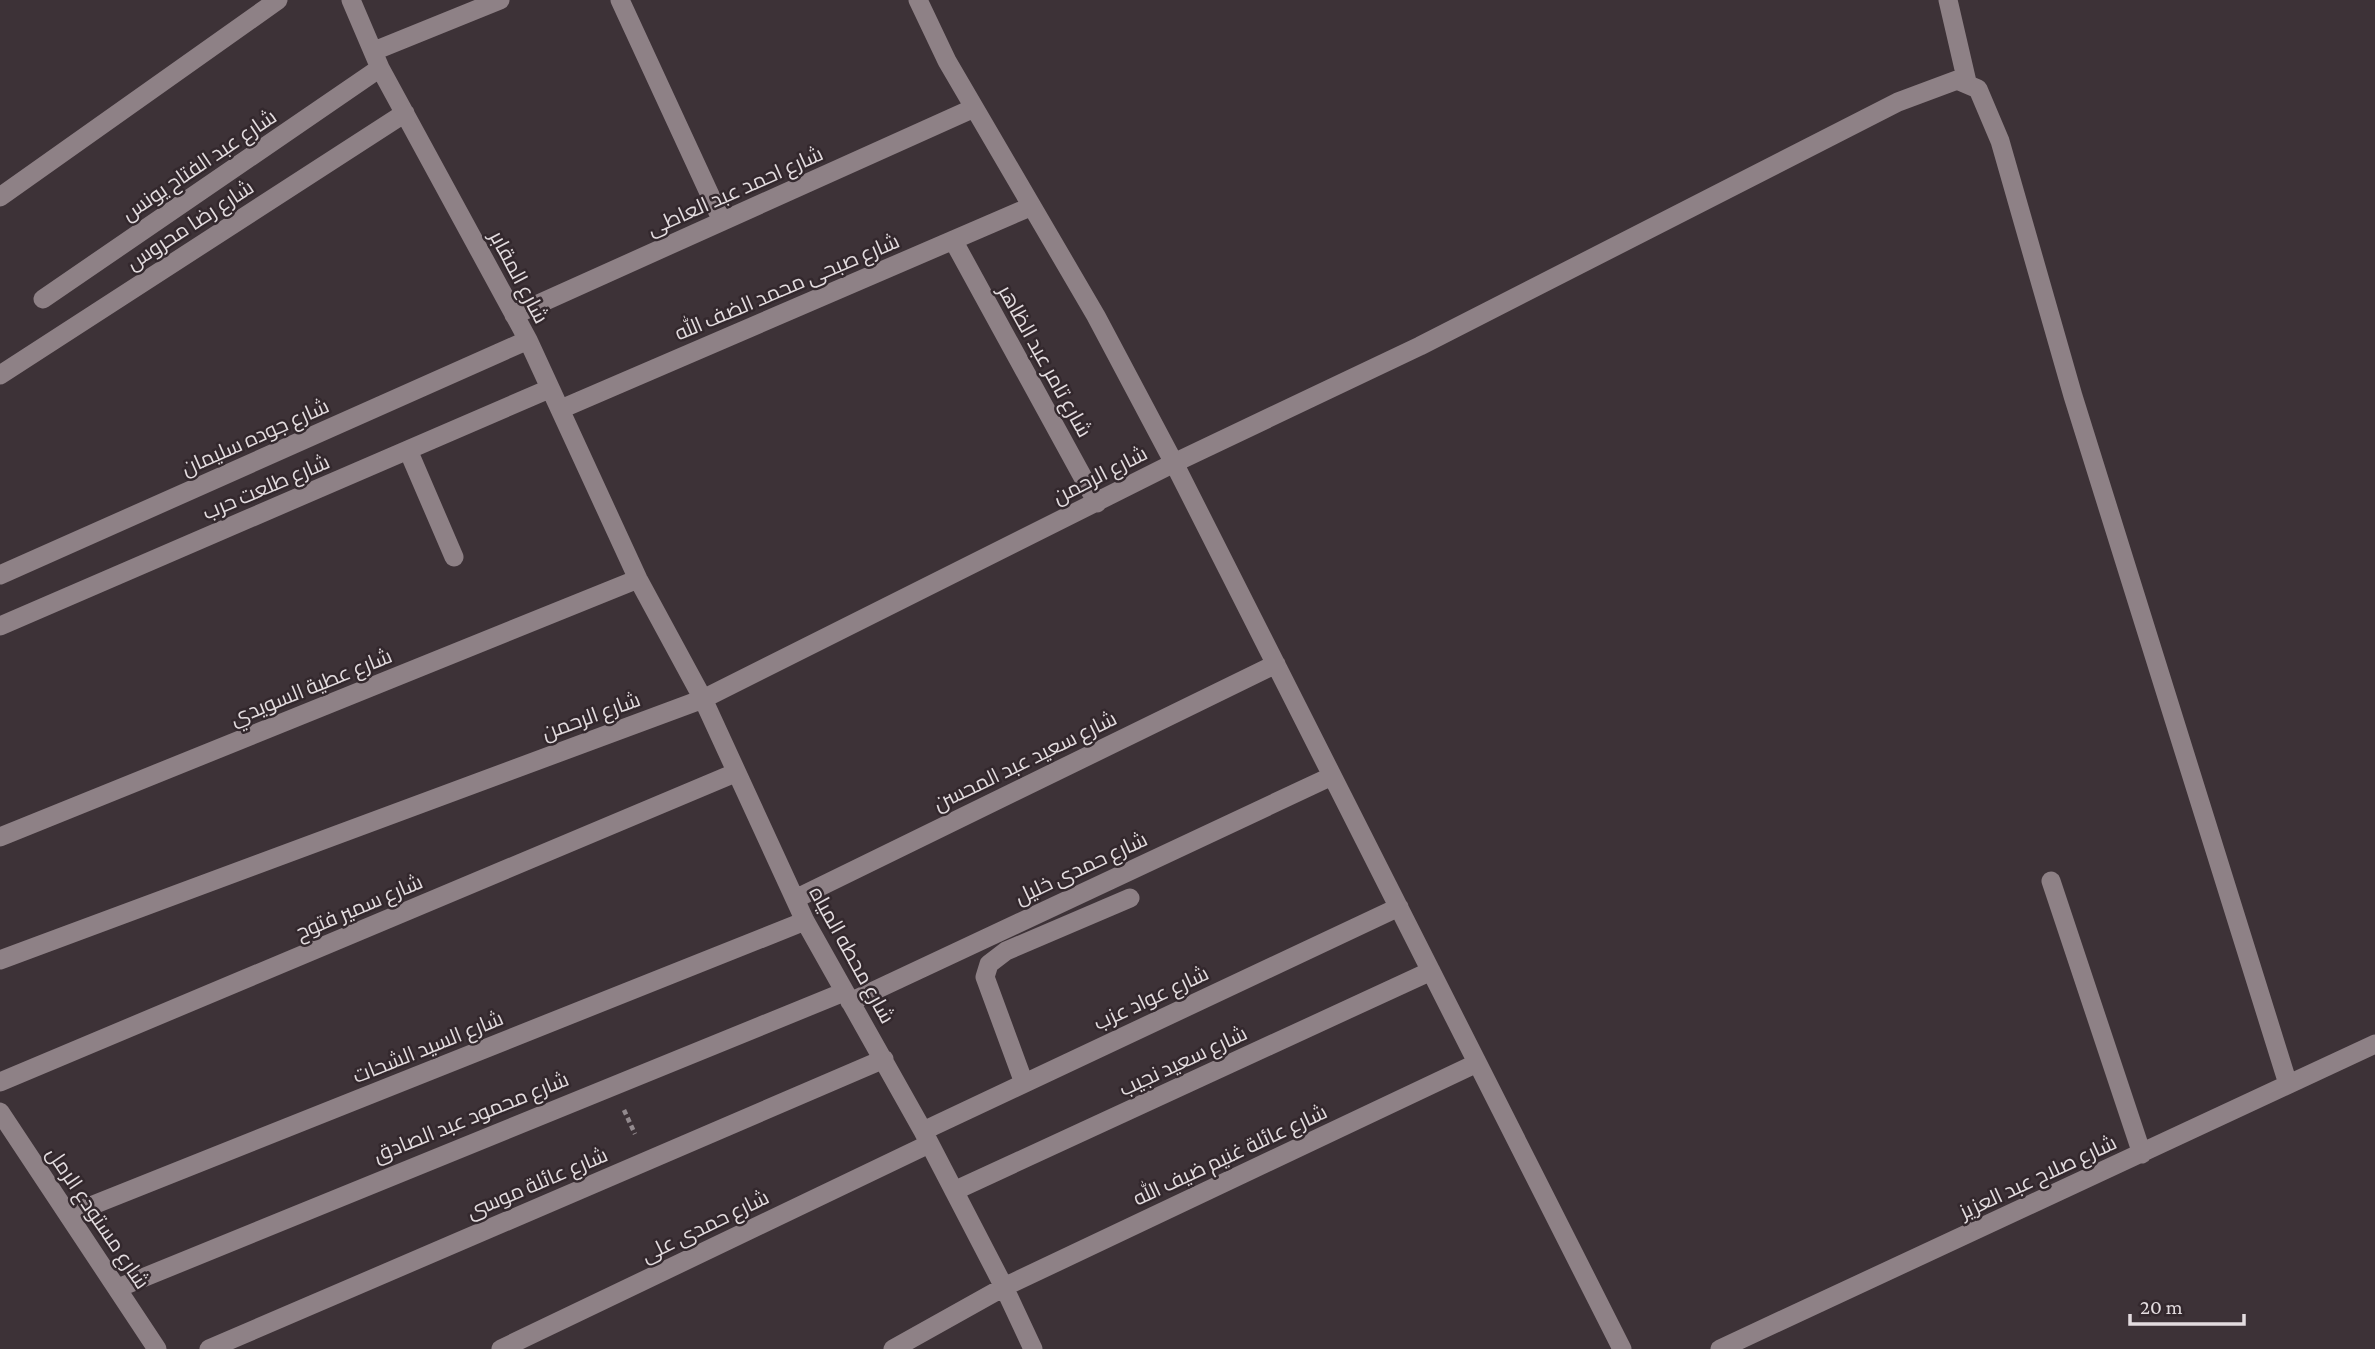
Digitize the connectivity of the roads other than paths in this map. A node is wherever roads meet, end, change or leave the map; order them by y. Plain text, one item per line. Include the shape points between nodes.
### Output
1 (278, 0) edge
2 (351, 0) edge
3 (500, 0) edge
4 (620, 0) edge
5 (918, 0) edge
6 (1948, 0) edge
7 (377, 59) junction
8 (1967, 82) junction
9 (974, 108) junction
10 (405, 113) junction
11 (0, 197) edge
12 (1030, 207) junction
13 (722, 221) junction
14 (953, 240) junction
15 (43, 299) dead end
16 (514, 315) junction
17 (527, 340) junction
18 (0, 375) edge
19 (549, 390) junction
20 (561, 409) junction
21 (408, 450) junction
22 (1174, 463) junction
23 (1097, 503) junction
24 (454, 557) dead end
25 (0, 575) edge
26 (638, 579) junction
27 (0, 626) edge
28 (1276, 664) junction
29 (703, 699) junction
30 (735, 774) junction
31 (1332, 776) junction
32 (0, 837) edge
33 (2051, 881) dead end
34 (1130, 898) dead end
35 (794, 899) junction
36 (1399, 907) junction
37 (805, 921) junction
38 (0, 960) edge
39 (1431, 971) junction
40 (847, 997) junction
41 (2375, 1044) edge
42 (884, 1059) junction
43 (1475, 1064) junction
44 (0, 1082) edge
45 (1024, 1083) junction
46 (2288, 1084) junction
47 (0, 1112) edge
48 (926, 1137) junction
49 (2141, 1154) junction
50 (954, 1191) junction
51 (68, 1215) junction
52 (1004, 1287) junction
53 (118, 1288) junction
54 (157, 1349) edge
55 (209, 1349) edge
56 (501, 1349) edge
57 (893, 1349) edge
58 (1033, 1349) edge
59 (1622, 1349) edge
60 (1720, 1349) edge

1 - 11 street
2 - 7 street, شارع المقابر
3 - 7 street, شارع عبد الفتاح يونس
4 - 13 street
5 - 9 street
6 - 8 street
7 - 10 street, شارع المقابر
7 - 15 street, شارع عبد الفتاح يونس
8 - 22 street, شارع الرحمن via 1957,80 1898,102 1420,346
8 - 46 street via 1978,89 2000,141 2073,396
9 - 12 street
9 - 13 street, شارع احمد عبد العاطى
10 - 16 street, شارع المقابر
10 - 18 street, شارع رضا محروس
12 - 14 street, شارع صبحى محمد الضف الله
12 - 22 street via 1096,316
13 - 16 street, شارع احمد عبد العاطى
14 - 20 street, شارع صبحى محمد الضف الله
14 - 23 street, شارع تامر عبد الظاهر
16 - 17 street, شارع المقابر
17 - 19 street, شارع المقابر
17 - 25 street, شارع جوده سليمان
19 - 20 street, شارع المقابر
19 - 21 street, شارع طلعت حرب
20 - 26 street, شارع المقابر
21 - 24 street
21 - 27 street, شارع طلعت حرب
22 - 23 street, شارع الرحمن
22 - 28 street
23 - 29 street, شارع الرحمن
26 - 29 street, شارع محطه المياه
26 - 32 street, شارع عطية السويدي
28 - 31 street
28 - 35 street, شارع سعيد عبد المحسن
29 - 30 street, شارع محطه المياه
29 - 38 street, شارع الرحمن
30 - 35 street, شارع محطه المياه
30 - 44 street, شارع سمير فتوح
31 - 36 street
31 - 40 street, شارع حمدى خليل
33 - 49 street
34 - 45 street via 1006,951 989,964 985,976
35 - 37 street, شارع محطه المياه
36 - 39 street
36 - 45 street, شارع عواد عزب
37 - 40 street, شارع محطه المياه
37 - 51 street, شارع السيد الشحات
39 - 43 street
39 - 50 street, شارع سعيد نجيب
40 - 42 street, شارع محطه المياه
40 - 53 street, شارع محمود عبد الصادق via 613,1084
41 - 46 street, شارع صلاح عبد العزيز
42 - 48 street, شارع محطه المياه
42 - 55 street, شارع عائلة موسى
43 - 52 street, شارع عائلة غنيم ضيف الله
43 - 59 street
45 - 48 street, شارع عواد عزب
46 - 49 street, شارع صلاح عبد العزيز
47 - 51 street, شارع مستودع الرمل
48 - 50 street, شارع محطه المياه
48 - 56 street, شارع حمدى على
49 - 60 street, شارع صلاح عبد العزيز
50 - 52 street, شارع محطه المياه
51 - 53 street, شارع مستودع الرمل
52 - 57 street, شارع عائلة غنيم ضيف الله
52 - 58 street, شارع محطه المياه
53 - 54 street, شارع مستودع الرمل

